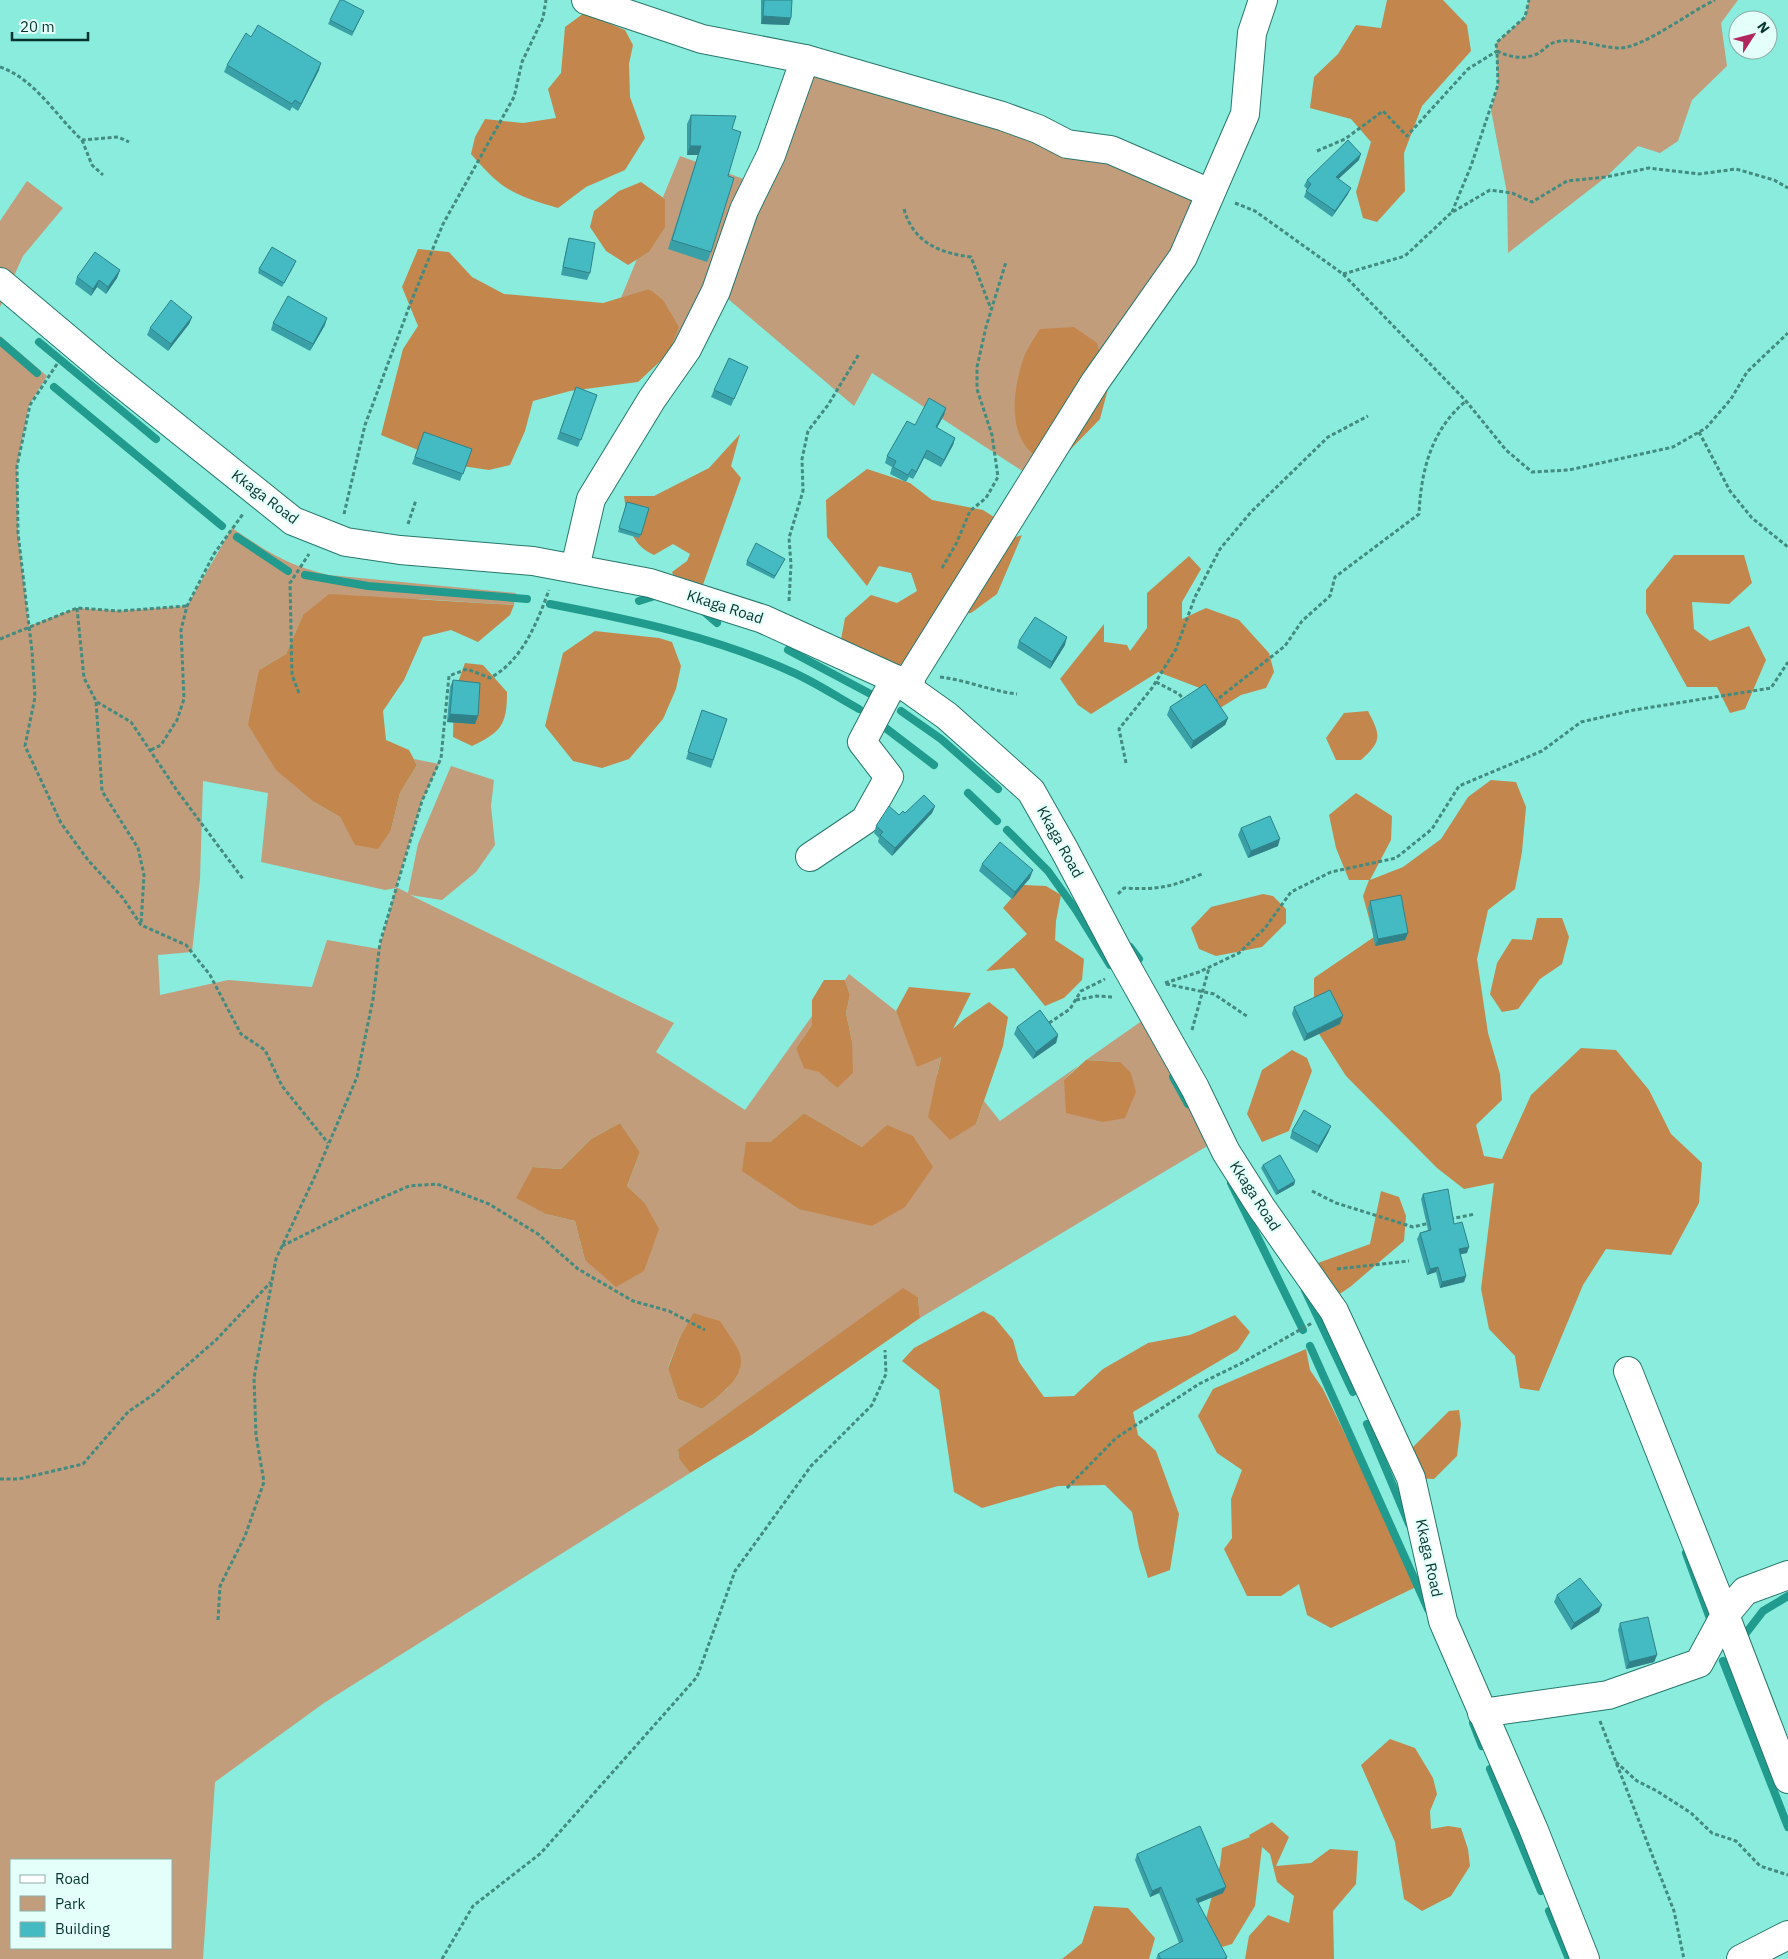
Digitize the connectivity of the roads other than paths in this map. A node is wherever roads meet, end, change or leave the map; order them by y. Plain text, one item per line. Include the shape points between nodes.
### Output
1 (586, 0) edge
2 (1263, 0) edge
3 (805, 59) junction
4 (1210, 193) junction
5 (0, 282) edge
6 (566, 567) junction
7 (905, 681) junction
8 (810, 857) dead end
9 (1628, 1371) dead end
10 (1788, 1574) edge
11 (1725, 1615) junction
12 (1482, 1713) junction
13 (1788, 1779) edge
14 (1788, 1935) edge
15 (1585, 1959) edge
16 (1741, 1959) edge

1 - 3 street via 702,39
2 - 4 street via 1252,33 1245,114
3 - 4 street via 1002,116 1067,144 1111,150
3 - 6 street via 771,155 744,210 716,291 687,349 652,399 591,499
4 - 7 street via 1183,257 1095,382
5 - 6 street, Kkaga Road via 293,521 346,542
6 - 7 street, Kkaga Road via 650,583 763,618
7 - 8 street via 862,742 890,777 865,820
7 - 12 street, Kkaga Road via 978,741 1031,791 1099,914 1143,984 1226,1152 1334,1311 1412,1478 1443,1621
9 - 11 street
10 - 11 street via 1745,1591
11 - 12 street via 1699,1663 1608,1695
11 - 13 street
12 - 15 street, Kkaga Road via 1533,1828
14 - 16 street

